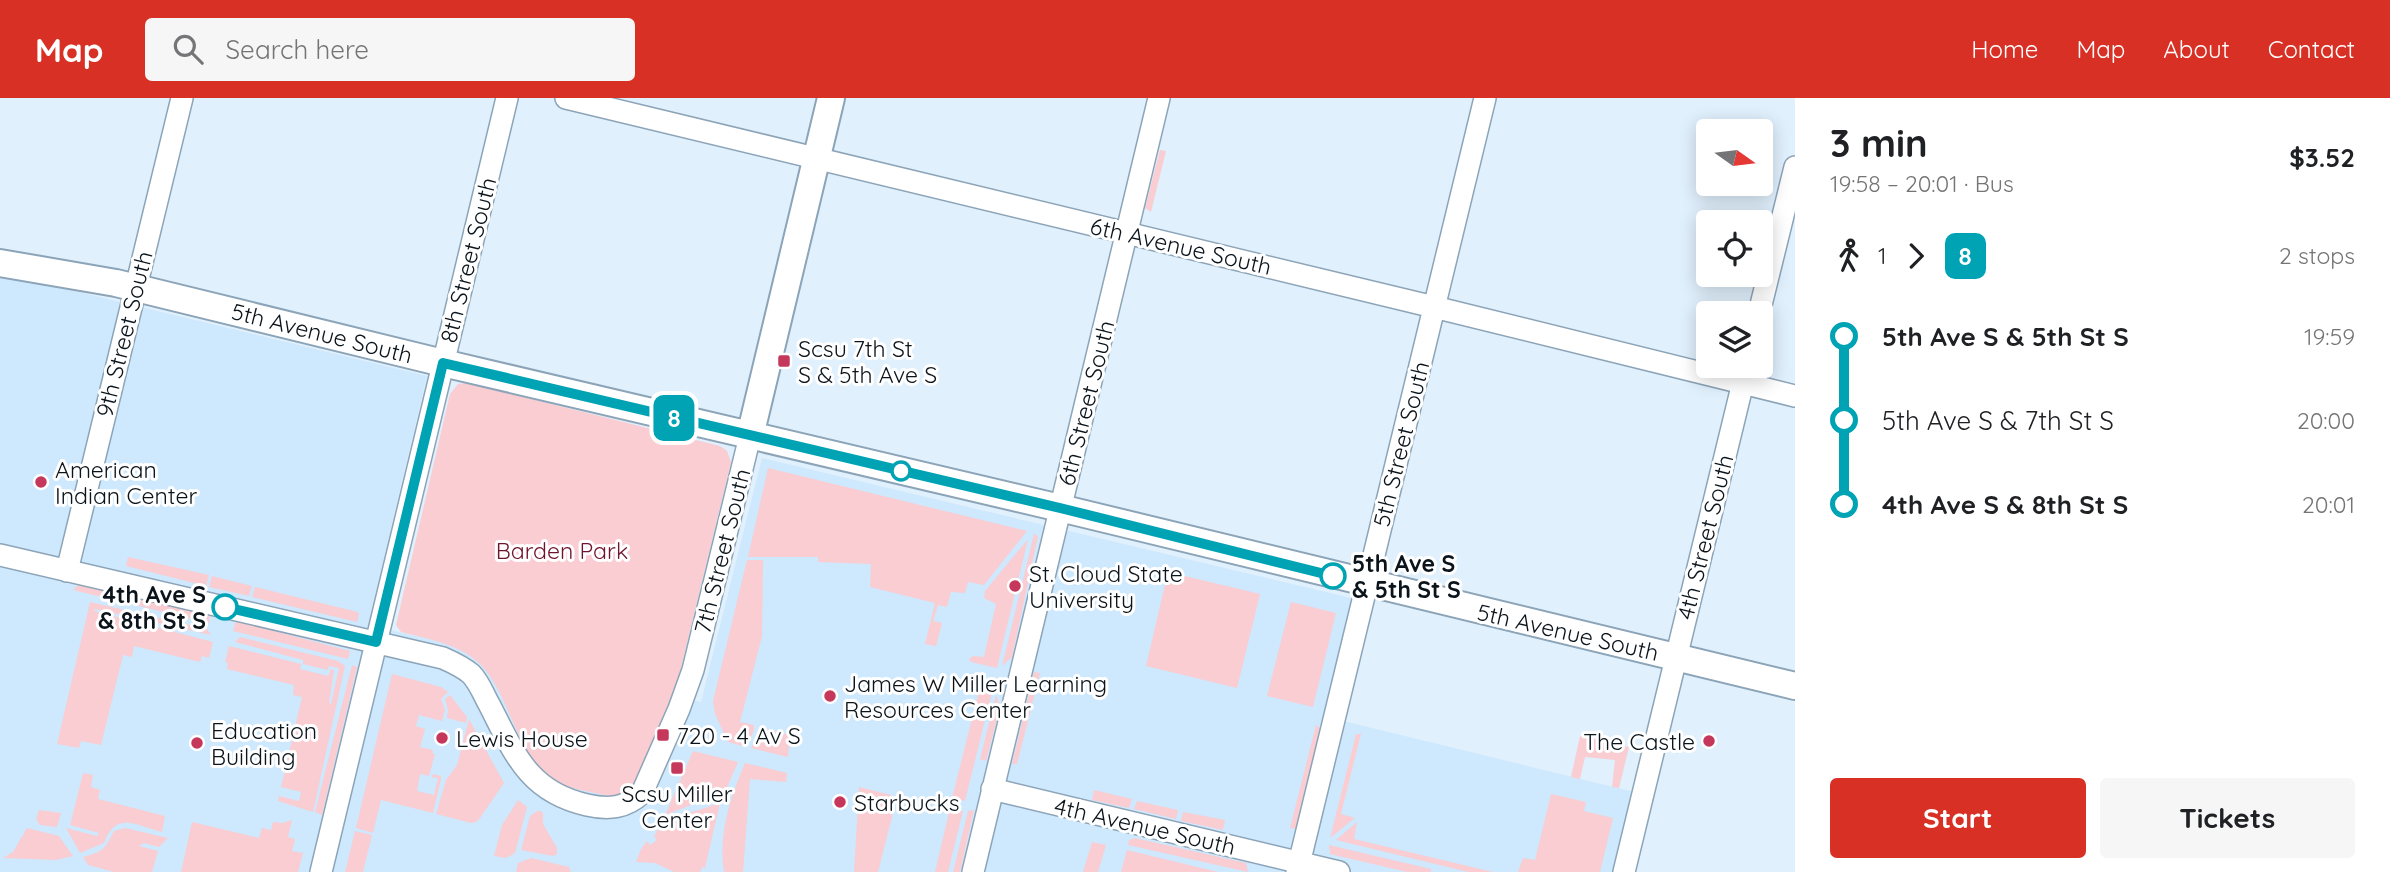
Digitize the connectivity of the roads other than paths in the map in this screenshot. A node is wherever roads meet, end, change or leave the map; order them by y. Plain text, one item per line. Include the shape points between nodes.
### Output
1 (181, 98) edge
2 (507, 98) edge
3 (566, 98) edge
4 (831, 98) edge
5 (1159, 98) edge
6 (1485, 98) edge
7 (816, 160) junction
8 (1795, 167) edge
9 (1127, 232) junction
10 (0, 244) edge
11 (0, 263) edge
12 (126, 285) junction
13 (1762, 301) edge
14 (1434, 307) junction
15 (443, 363) junction
16 (1696, 364) edge
17 (1744, 378) edge
18 (1752, 378) edge
19 (1795, 396) edge
20 (750, 436) junction
21 (1060, 508) junction
22 (0, 555) edge
23 (67, 571) junction
24 (1367, 584) junction
25 (376, 642) junction
26 (1676, 657) junction
27 (1795, 686) edge
28 (992, 789) junction
29 (1299, 867) edge
30 (321, 872) edge
31 (973, 872) edge
32 (1339, 872) edge
33 (1624, 872) edge

1 - 12 street, 9th Street South
2 - 15 street, 8th Street South
3 - 7 street, 6th Avenue South
4 - 7 street, 7th Street South
5 - 9 street, 6th Street South
6 - 14 street, 5th Street South
7 - 9 street, 6th Avenue South
7 - 20 street, 7th Street South
8 - 13 street
9 - 14 street, 6th Avenue South
9 - 21 street, 6th Street South
10 - 12 street, 5th Avenue South
11 - 12 street, 5th Avenue South
12 - 15 street, 5th Avenue South
12 - 23 street, 9th Street South
14 - 16 street, 6th Avenue South
14 - 24 street, 5th Street South
15 - 20 street, 5th Avenue South
15 - 25 street, 8th Street South
17 - 26 street, 4th Street South
18 - 19 street, 6th Avenue South
20 - 21 street, 5th Avenue South
20 - 25 street, 7th Street South via 693,670 642,793 633,801 618,808 560,798 538,784 520,763 471,675 443,658
21 - 24 street, 5th Avenue South
21 - 28 street, 6th Street South
22 - 23 street
23 - 25 street
24 - 26 street, 5th Avenue South
24 - 29 street, 5th Street South
25 - 30 street, 8th Street South
26 - 27 street, 5th Avenue South
26 - 33 street, 4th Street South
28 - 29 street, 4th Avenue South
28 - 31 street, 6th Street South
29 - 32 street, 4th Avenue South

